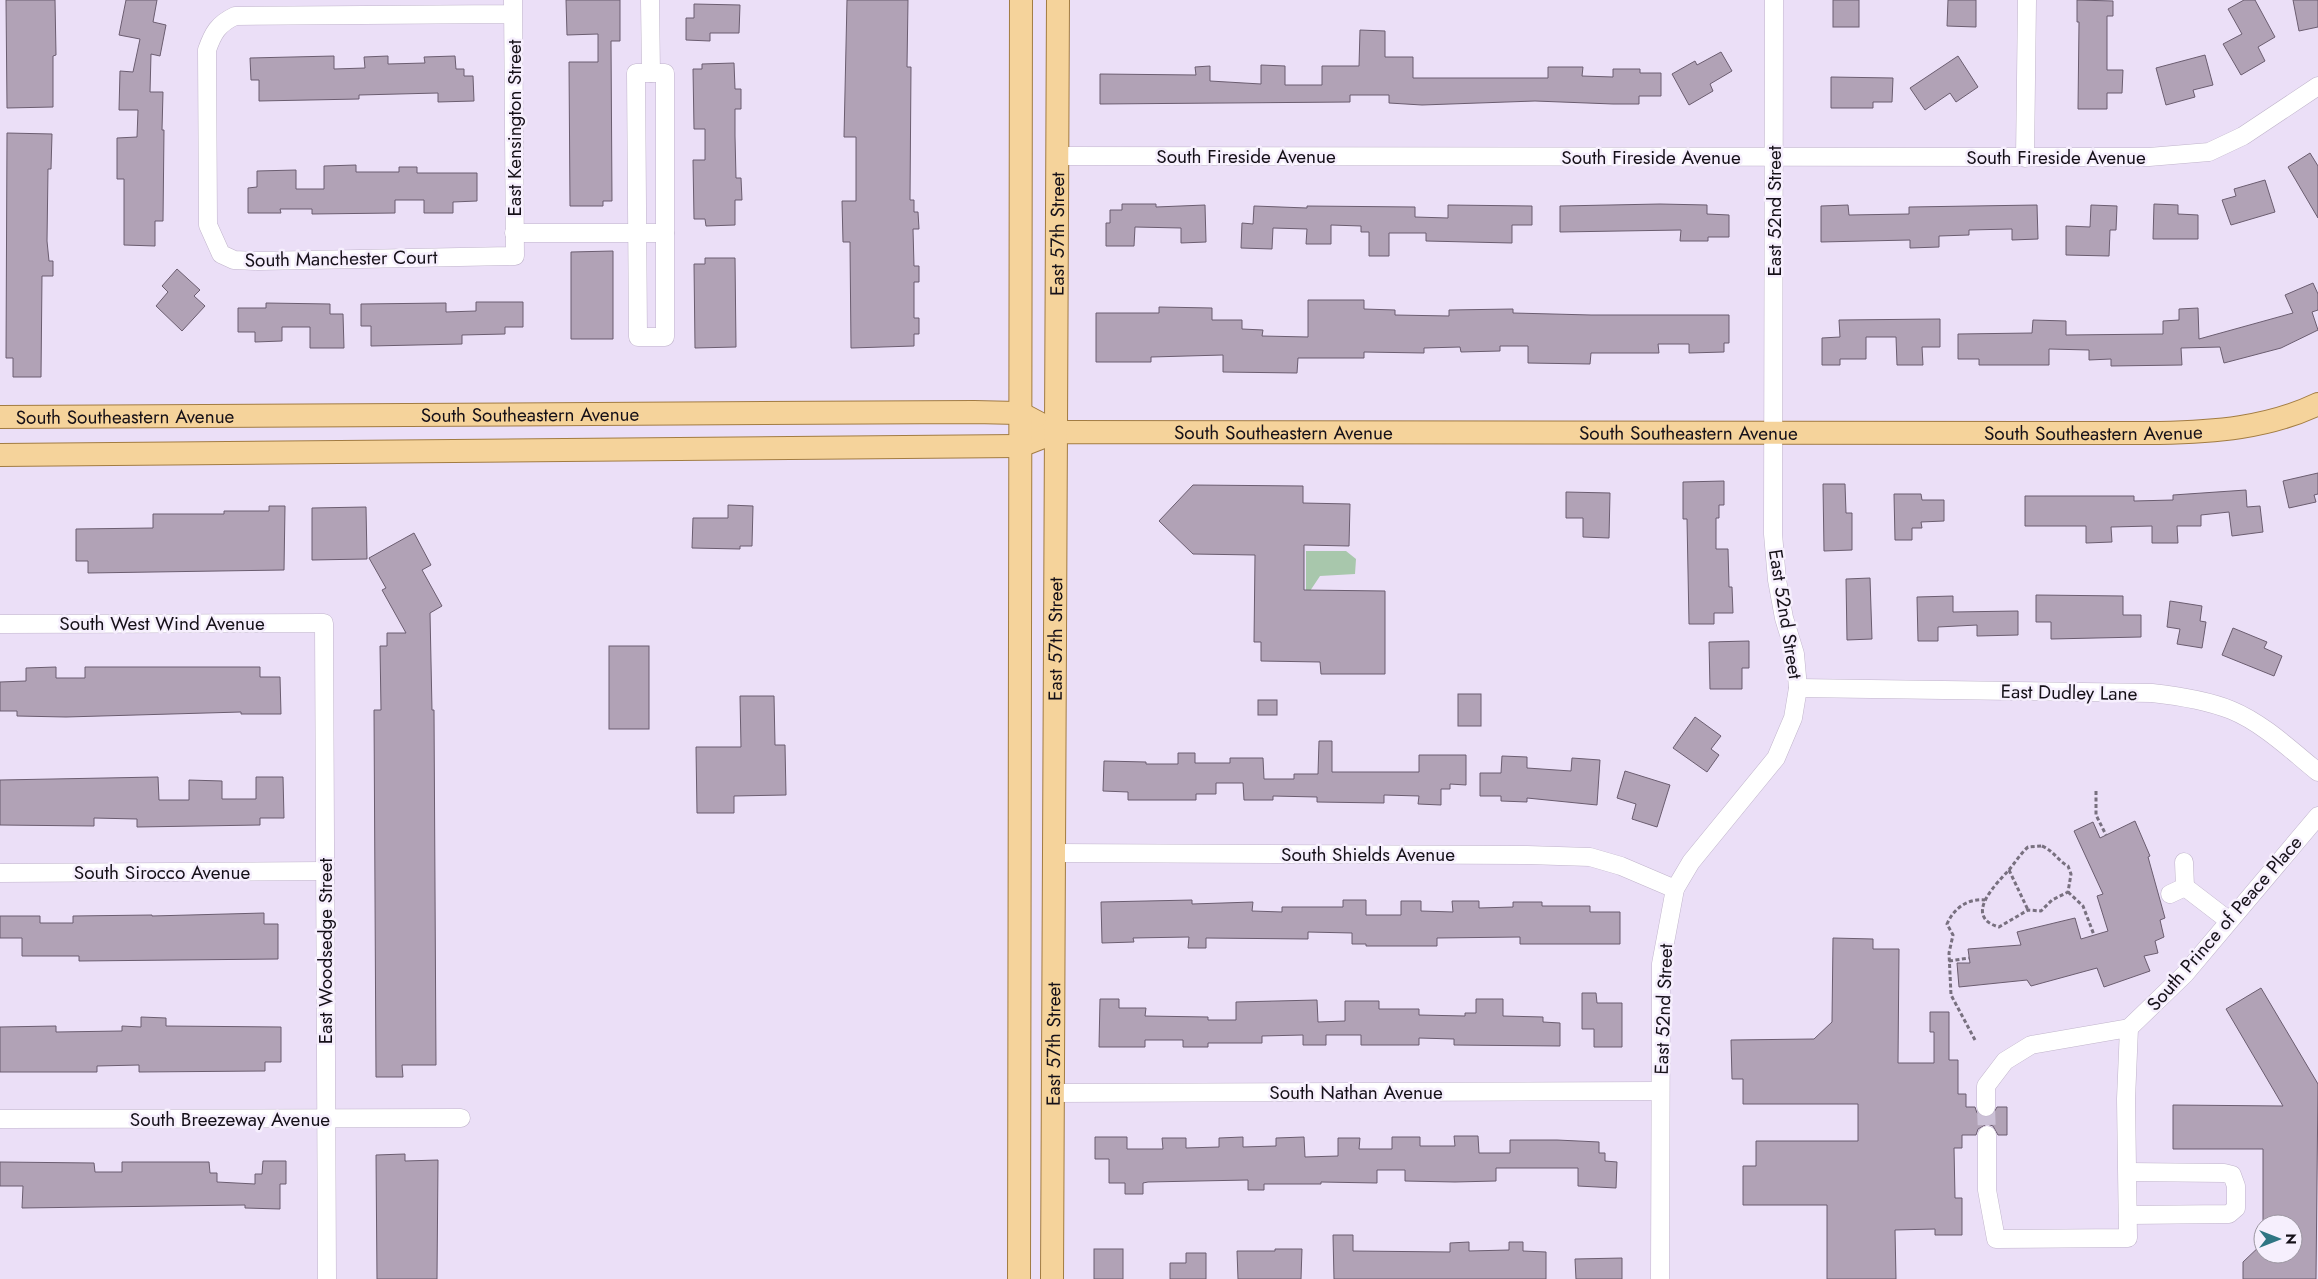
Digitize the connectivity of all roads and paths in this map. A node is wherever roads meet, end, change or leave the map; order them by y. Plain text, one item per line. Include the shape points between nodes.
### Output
1 (650, 0) edge
2 (1021, 0) edge
3 (1058, 0) edge
4 (1774, 0) edge
5 (2027, 0) edge
6 (513, 7) edge
7 (651, 73) junction
8 (2318, 86) edge
9 (1056, 156) junction
10 (1774, 157) junction
11 (2025, 158) junction
12 (514, 234) junction
13 (638, 234) junction
14 (665, 234) junction
15 (515, 256) joint
16 (2318, 404) edge
17 (1020, 413) junction
18 (0, 417) edge
19 (1056, 432) junction
20 (1773, 432) junction
21 (1020, 446) junction
22 (0, 455) edge
23 (324, 623) joint
24 (0, 624) edge
25 (1798, 688) junction
26 (2318, 772) edge
27 (2096, 791) dead end
28 (2318, 816) edge
29 (2106, 835) dead end
30 (1054, 853) junction
31 (2184, 862) dead end
32 (2008, 870) junction
33 (325, 871) junction
34 (0, 873) edge
35 (1675, 889) junction
36 (2068, 892) junction
37 (1985, 900) junction
38 (2028, 910) junction
39 (2228, 920) junction
40 (2094, 936) dead end
41 (1969, 958) dead end
42 (1949, 961) junction
43 (2129, 1028) junction
44 (1975, 1040) dead end
45 (1660, 1091) junction
46 (1052, 1094) junction
47 (1986, 1107) tunnel mouth
48 (326, 1118) junction
49 (461, 1118) dead end
50 (0, 1120) edge
51 (1987, 1134) tunnel mouth
52 (2128, 1172) junction
53 (2128, 1215) junction
54 (326, 1279) edge
55 (1019, 1279) edge
56 (1052, 1279) edge
57 (1660, 1279) edge

1 - 7 street
2 - 17 main road, East 57th Street
3 - 9 main road, East 57th Street
4 - 10 street, East 52nd Street
5 - 11 street
6 - 12 street, East Kensington Street
6 - 15 street, South Manchester Court via 235,16 222,22 213,33 207,50 208,225 221,254 234,260
7 - 13 street via 636,73
7 - 14 street via 665,73
8 - 11 street, South Fireside Avenue via 2243,136 2209,152 2149,157
9 - 10 street, South Fireside Avenue
9 - 19 main road, East 57th Street
10 - 11 street, South Fireside Avenue
10 - 20 street, East 52nd Street
12 - 13 street
12 - 15 street, East Kensington Street
13 - 14 street
13 - 14 street via 638,337 665,337
16 - 20 main road, South Southeastern Avenue via 2252,425 2210,432
17 - 18 main road, South Southeastern Avenue
17 - 19 main road, South Southeastern Avenue
17 - 21 main road, East 57th Street
19 - 20 main road, South Southeastern Avenue
19 - 21 main road, South Southeastern Avenue
19 - 30 main road, East 57th Street
20 - 25 street, East 52nd Street via 1777,580 1795,654
21 - 22 main road, South Southeastern Avenue
21 - 55 main road, East 57th Street
23 - 24 street, South West Wind Avenue
23 - 33 street, East Woodsedge Street
25 - 26 street, East Dudley Lane via 2152,693 2175,696 2206,702 2247,718
25 - 35 street, East 52nd Street via 1793,718 1776,758 1691,862
27 - 29 path via 2096,815
28 - 39 street, South Prince of Peace Place
30 - 35 street, South Shields Avenue via 1590,857
30 - 46 main road, East 57th Street
31 - 39 street via 2177,891
32 - 36 path via 2028,847 2042,846 2052,850 2060,862 2068,866 2071,874
32 - 37 path
32 - 38 path
33 - 34 street, South Sirocco Avenue
33 - 48 street, East Woodsedge Street
35 - 45 street, East 52nd Street via 1661,964
36 - 38 path via 2052,900 2041,911
36 - 40 path via 2083,906
37 - 38 path via 1984,918 1990,925 1999,927
37 - 42 path via 1966,901 1950,917 1947,924 1953,942
39 - 43 street, South Prince of Peace Place via 2185,974
41 - 42 path
42 - 44 path via 1951,995
43 - 47 street via 2031,1044 2005,1061 1986,1086
43 - 52 street via 2126,1099
45 - 46 street, South Nathan Avenue
45 - 57 street, East 52nd Street
46 - 56 main road, East 57th Street
48 - 49 street, South Breezeway Avenue
48 - 50 street, South Breezeway Avenue
48 - 54 street, East Woodsedge Street
51 - 53 street via 1988,1190 1996,1239 2128,1238
52 - 53 street
52 - 53 street via 2224,1173 2232,1175 2236,1186 2236,1208 2229,1214

